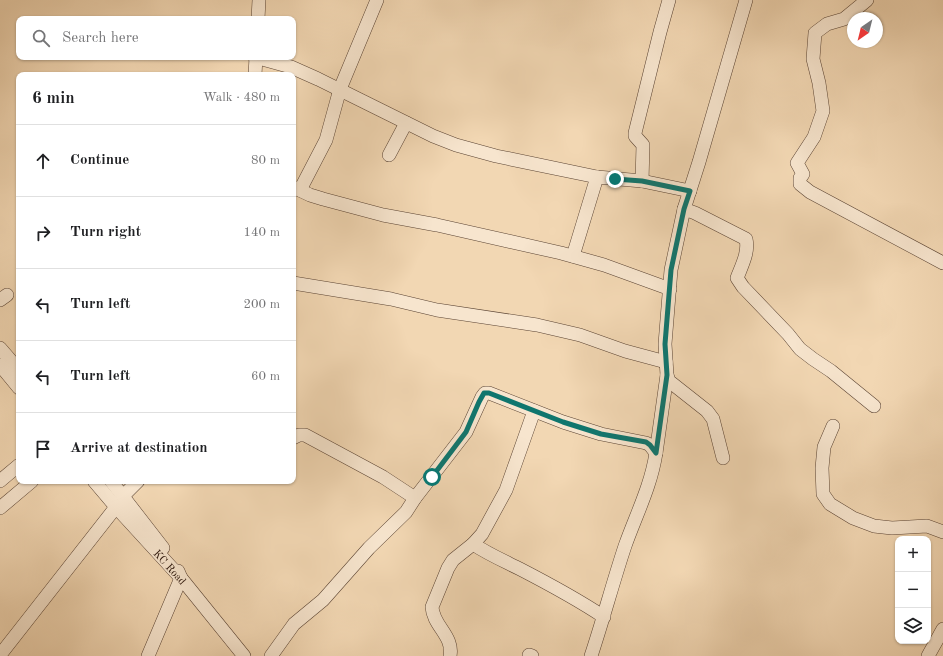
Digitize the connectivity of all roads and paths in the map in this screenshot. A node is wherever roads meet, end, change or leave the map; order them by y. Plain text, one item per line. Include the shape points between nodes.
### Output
1 (259, 0) edge
2 (377, 0) edge
3 (669, 0) edge
4 (746, 0) edge
5 (867, 0) edge
6 (258, 16) edge
7 (256, 60) edge
8 (266, 60) edge
9 (255, 72) edge
10 (340, 89) junction
11 (406, 123) junction
12 (389, 155) dead end
13 (597, 177) junction
14 (642, 181) junction
15 (296, 189) edge
16 (690, 191) junction
17 (684, 209) junction
18 (573, 256) junction
19 (943, 263) edge
20 (296, 283) edge
21 (670, 289) junction
22 (0, 348) edge
23 (666, 362) junction
24 (13, 369) edge
25 (667, 375) junction
26 (874, 406) dead end
27 (534, 411) junction
28 (833, 426) dead end
29 (296, 436) edge
30 (656, 453) junction
31 (723, 458) dead end
32 (16, 467) edge
33 (0, 481) edge
34 (28, 484) edge
35 (104, 484) edge
36 (105, 484) edge
37 (135, 484) edge
38 (123, 496) junction
39 (415, 498) junction
40 (116, 507) junction
41 (0, 508) edge
42 (943, 532) edge
43 (473, 544) junction
44 (181, 578) junction
45 (604, 617) junction
46 (943, 629) edge
47 (0, 655) edge
48 (148, 656) edge
49 (244, 656) edge
50 (271, 656) edge
51 (450, 656) edge
52 (590, 656) edge
53 (928, 656) edge

1 - 6 street
2 - 10 street
3 - 14 street via 635,133 643,145
4 - 16 street
5 - 19 street via 844,19 827,24 815,33 813,59 823,111 814,137 796,163 803,174 800,184 810,192
7 - 9 street
8 - 10 street via 291,67
10 - 11 street
10 - 15 street via 326,140
11 - 12 street
11 - 13 street via 456,145 521,162
13 - 14 street
13 - 18 street
14 - 16 street
15 - 18 street via 383,215
16 - 17 street
17 - 21 street via 671,270
17 - 26 street via 746,239 745,257 737,278 743,287 800,349 831,370
18 - 21 street
20 - 23 street via 391,299 437,310 537,325 580,335
21 - 23 street
22 - 24 street
23 - 25 street
25 - 30 street
25 - 31 street via 672,385 707,411 713,420
27 - 30 street via 601,434 646,442
27 - 39 street via 484,393 466,432
27 - 43 street via 506,490 482,534
28 - 42 street via 824,447 822,468 823,494 830,504 853,518 874,526 927,526
29 - 39 street via 305,435 383,477
30 - 45 street via 644,498
32 - 33 street
34 - 41 street
35 - 40 street, KC Road
36 - 38 street
37 - 38 street
38 - 44 street via 174,562
39 - 50 street via 406,512 369,548 323,600 294,624
40 - 44 street, KC Road
40 - 47 street
43 - 45 street via 489,555 581,601
43 - 51 street via 453,560 432,607 432,614 450,644
44 - 48 street
44 - 49 street, KC Road
45 - 52 street
46 - 53 street

